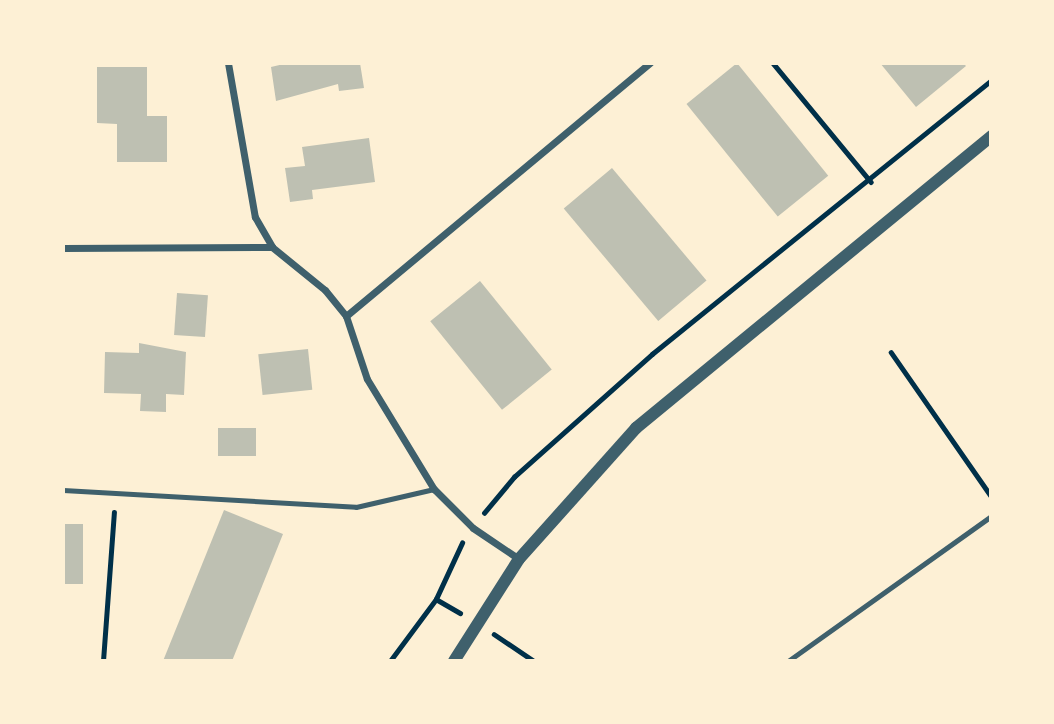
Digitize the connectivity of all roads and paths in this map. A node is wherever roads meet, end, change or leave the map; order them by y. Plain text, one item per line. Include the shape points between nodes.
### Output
1 (228, 63) edge
2 (650, 63) edge
3 (773, 63) edge
4 (991, 80) edge
5 (991, 136) edge
6 (871, 182) junction
7 (272, 247) junction
8 (63, 248) edge
9 (346, 316) junction
10 (891, 352) dead end
11 (63, 489) edge
12 (434, 489) junction
13 (115, 491) junction
14 (991, 496) edge
15 (495, 497) dead end
16 (991, 516) edge
17 (452, 558) dead end
18 (519, 559) junction
19 (497, 636) dead end
20 (103, 661) edge
21 (390, 661) edge
22 (454, 661) edge
23 (534, 661) edge
24 (788, 661) edge

1 - 7 street via 255,217
2 - 9 street
3 - 6 path
4 - 6 path
5 - 18 street via 636,428
6 - 15 path via 652,354
7 - 8 street
7 - 9 street via 325,290
9 - 12 street via 367,379
10 - 14 path
11 - 13 lane
12 - 13 lane via 356,507
12 - 18 street via 473,528
13 - 20 path
16 - 24 lane
17 - 21 path via 436,599
18 - 22 street
19 - 23 path

